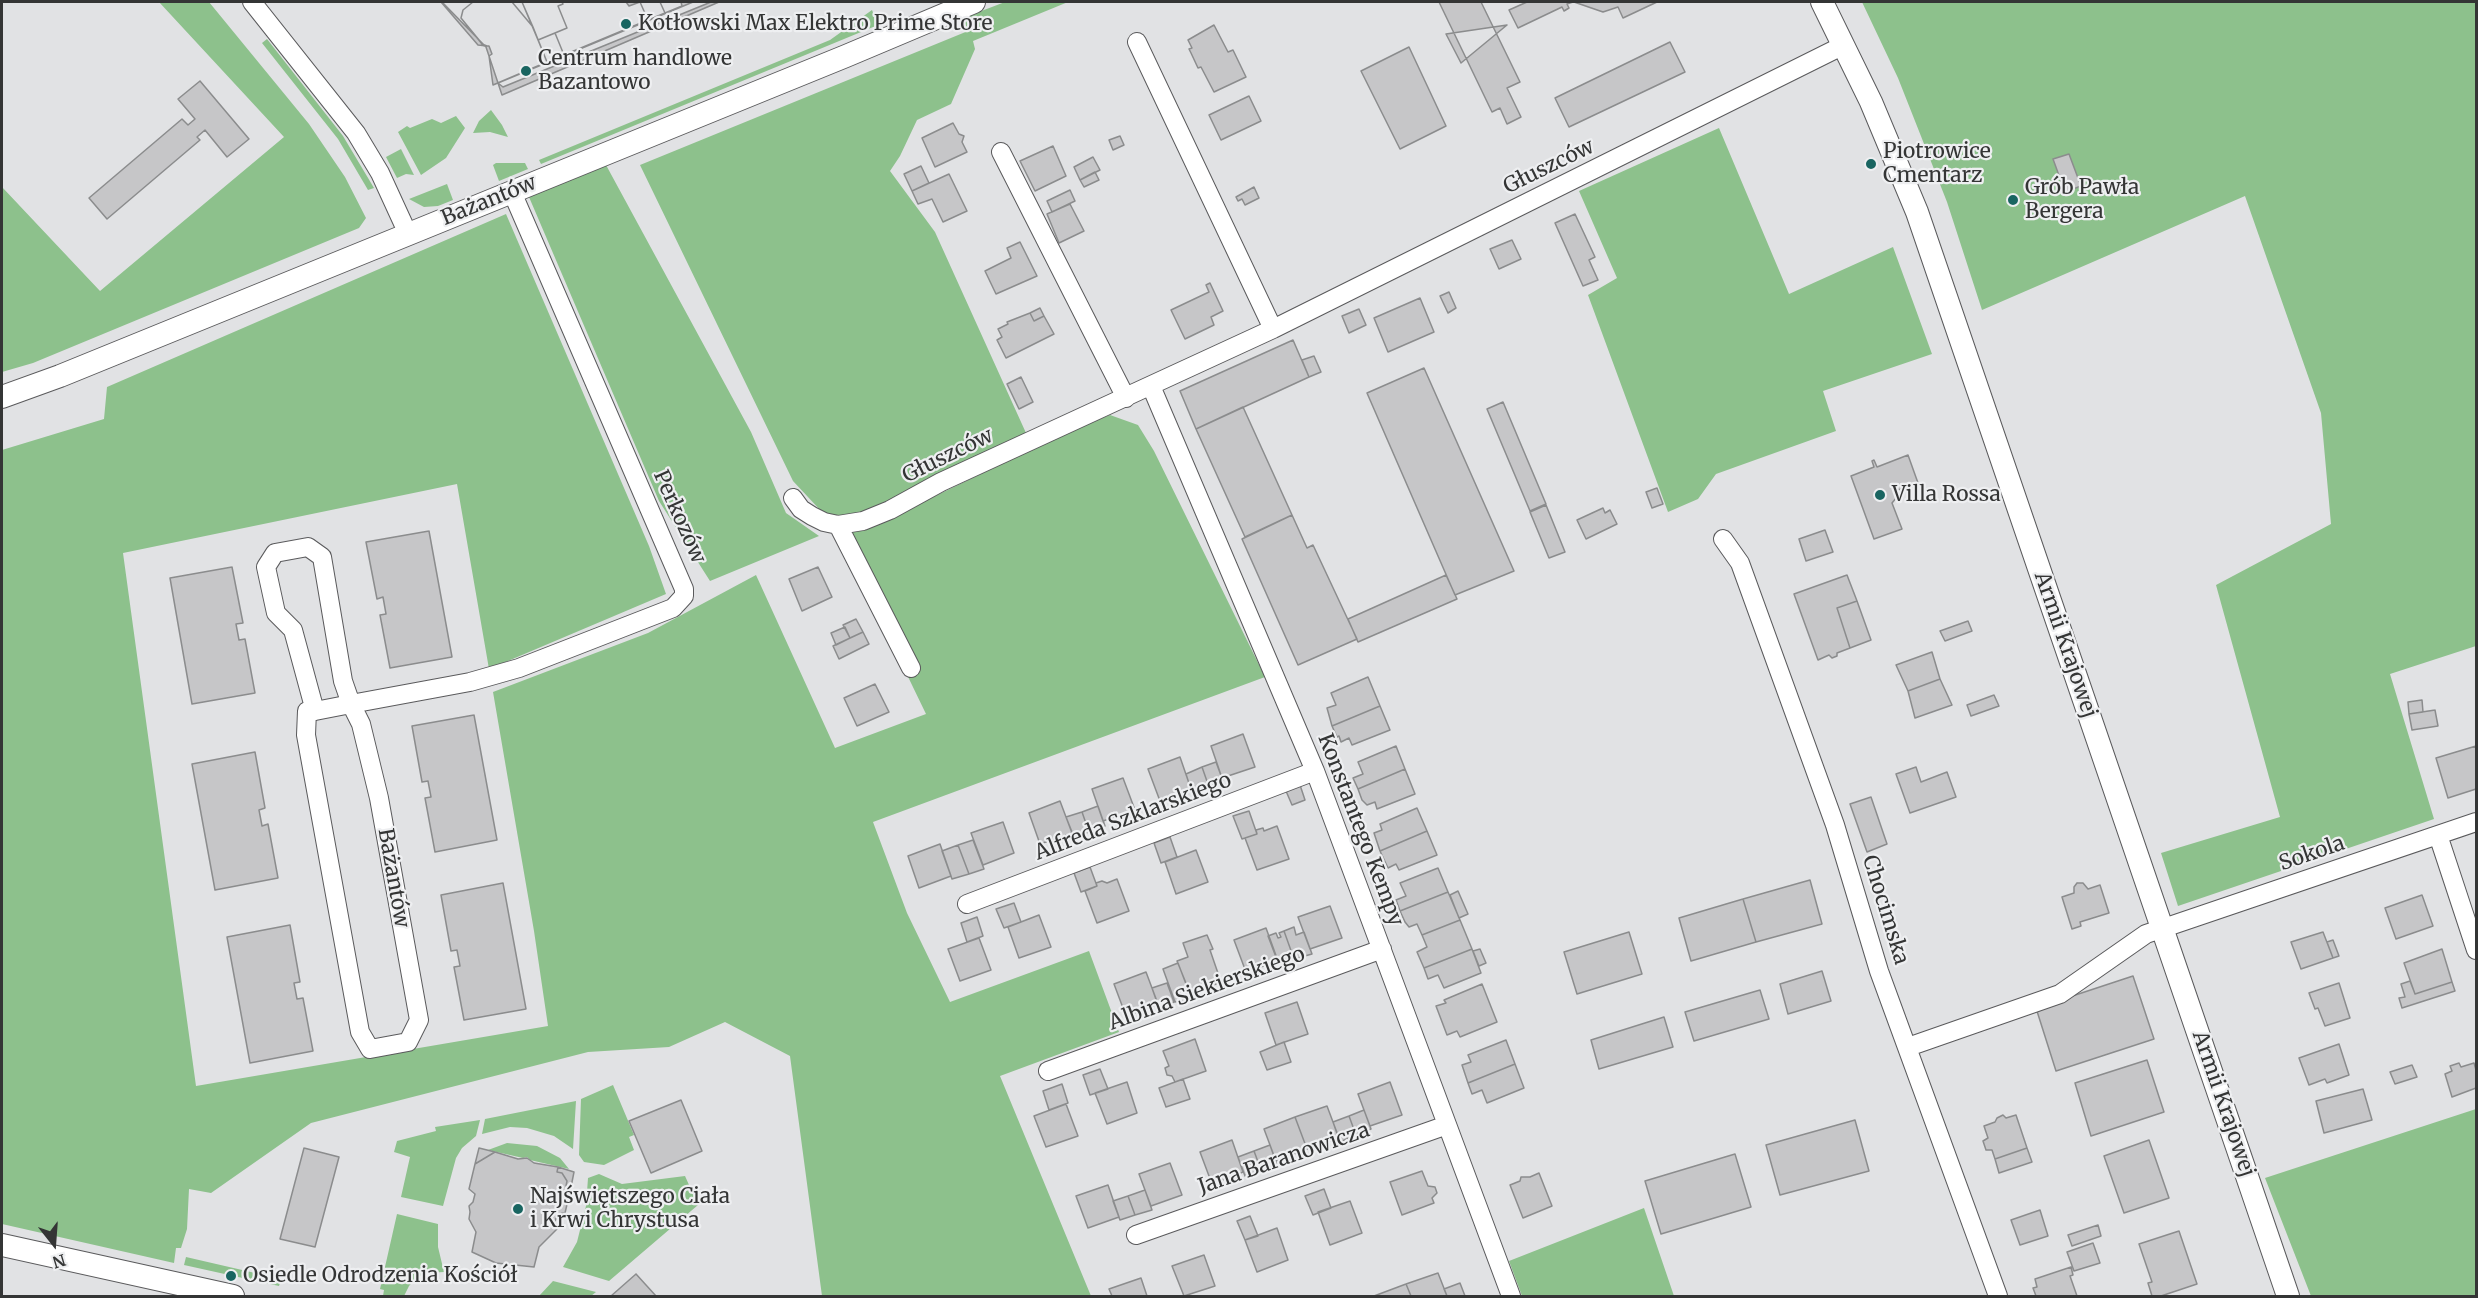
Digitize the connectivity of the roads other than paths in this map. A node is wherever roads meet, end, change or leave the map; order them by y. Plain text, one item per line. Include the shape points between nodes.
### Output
1 (252, 2) edge
2 (974, 2) edge
3 (1822, 2) edge
4 (1137, 42) dead end
5 (1844, 45) junction
6 (1001, 152) dead end
7 (512, 192) junction
8 (408, 234) junction
9 (1273, 329) junction
10 (1151, 386) junction
11 (2, 397) edge
12 (1126, 398) junction
13 (793, 498) dead end
14 (838, 525) junction
15 (1723, 539) dead end
16 (911, 668) dead end
17 (351, 704) junction
18 (311, 711) junction
19 (1315, 771) junction
20 (2476, 822) edge
21 (2438, 835) junction
22 (967, 904) dead end
23 (2162, 928) junction
24 (1382, 949) junction
25 (2476, 950) edge
26 (1908, 1047) junction
27 (1048, 1071) dead end
28 (1447, 1125) junction
29 (1136, 1235) dead end
30 (2, 1245) edge
31 (233, 1296) edge
32 (1511, 1296) edge
33 (1998, 1296) edge
34 (2288, 1296) edge

1 - 8 street via 356,132
2 - 7 street, Bażantów
3 - 5 street, Armii Krajowej
4 - 9 street
5 - 9 street, Głuszców
5 - 23 street, Armii Krajowej via 1917,212
6 - 12 street
7 - 8 street, Bażantów
7 - 17 street, Perkozów via 683,582 684,596 673,608 519,668 470,682
8 - 11 street, Bażantów
9 - 10 street, Głuszców
10 - 12 street, Głuszców
10 - 19 street, Konstantego Kempy
12 - 14 street, Głuszców via 941,482 890,510 863,521
13 - 14 street via 812,516
14 - 16 street
15 - 26 street, Chocimska via 1740,563 1835,825 1879,970
17 - 18 street, Perkozów
17 - 18 street, Bażantów via 343,681 322,557 309,547 275,553 266,567 276,613 293,630
17 - 18 street, Bażantów via 361,724 379,798 419,1020 408,1042 370,1049 360,1032 306,735
19 - 22 street, Alfreda Szklarskiego
19 - 24 street, Konstantego Kempy
20 - 21 street, Sokola
21 - 23 street, Sokola
21 - 25 street
23 - 26 street, Sokola via 2146,934 2060,994
23 - 34 street, Armii Krajowej
24 - 27 street, Albina Siekierskiego
24 - 28 street, Konstantego Kempy
26 - 33 street, Chocimska
28 - 29 street, Jana Baranowicza
28 - 32 street, Konstantego Kempy
30 - 31 street

